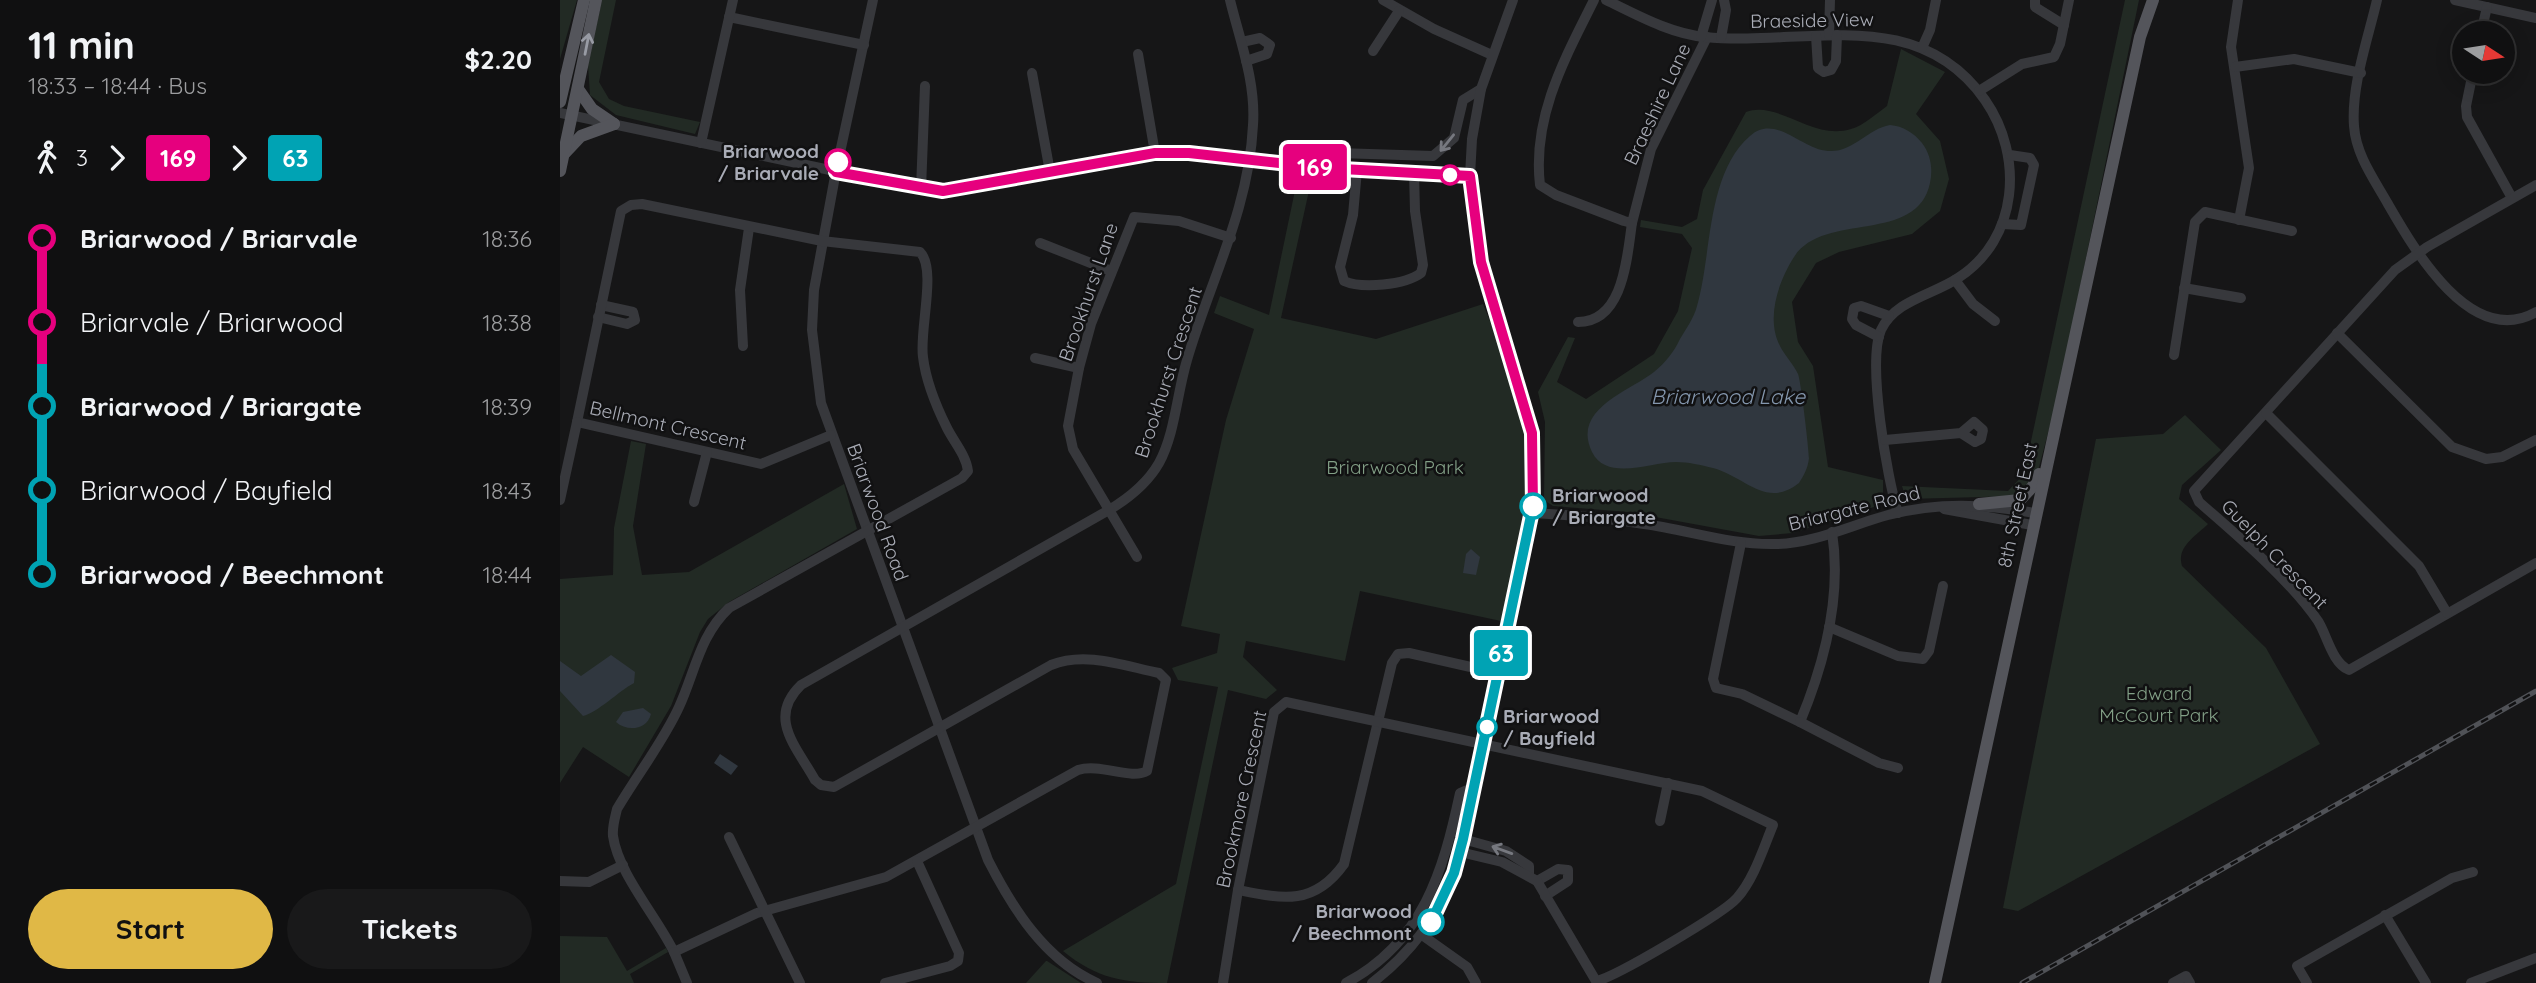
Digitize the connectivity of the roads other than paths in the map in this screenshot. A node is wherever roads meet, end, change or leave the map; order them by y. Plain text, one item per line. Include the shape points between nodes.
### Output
1 (584, 0) edge
2 (596, 0) edge
3 (733, 0) edge
4 (873, 0) edge
5 (1230, 0) edge
6 (1383, 0) edge
7 (1513, 0) edge
8 (1594, 0) edge
9 (1606, 0) edge
10 (1712, 0) edge
11 (1724, 0) edge
12 (1830, 0) edge
13 (1936, 0) edge
14 (2035, 0) edge
15 (2069, 0) edge
16 (2144, 0) edge
17 (2153, 0) edge
18 (2238, 0) edge
19 (2377, 0) edge
20 (2455, 0) edge
21 (2487, 7) junction
22 (1399, 11) junction
23 (729, 17) junction
24 (2536, 18) edge
25 (2484, 21) edge
26 (2064, 25) junction
27 (1833, 35) junction
28 (1816, 36) junction
29 (1704, 37) junction
30 (2140, 37) junction
31 (1721, 38) junction
32 (1242, 42) junction
33 (864, 45) junction
34 (1922, 48) junction
35 (1373, 51) dead end
36 (1138, 54) dead end
37 (1492, 55) junction
38 (572, 56) junction
39 (1246, 61) junction
40 (2235, 67) junction
41 (1032, 73) dead end
42 (2361, 74) junction
43 (560, 81) edge
44 (2471, 84) edge
45 (925, 86) dead end
46 (578, 89) junction
47 (1481, 89) junction
48 (1979, 91) junction
49 (560, 102) edge
50 (566, 114) edge
51 (614, 124) junction
52 (701, 143) junction
53 (1155, 153) junction
54 (2010, 155) junction
55 (563, 156) junction
56 (1250, 159) junction
57 (1298, 165) junction
58 (1357, 170) junction
59 (560, 171) edge
60 (836, 172) junction
61 (1050, 172) junction
62 (1414, 173) junction
63 (1470, 176) junction
64 (2536, 185) edge
65 (921, 189) junction
66 (2512, 198) junction
67 (2239, 220) junction
68 (1632, 223) junction
69 (2002, 224) junction
70 (749, 228) junction
71 (2292, 231) dead end
72 (1231, 238) junction
73 (822, 241) junction
74 (1040, 243) dead end
75 (2417, 253) junction
76 (1111, 271) junction
77 (1955, 281) junction
78 (2185, 288) junction
79 (2241, 298) dead end
80 (601, 305) junction
81 (2536, 312) edge
82 (1889, 316) junction
83 (598, 317) junction
84 (1995, 321) dead end
85 (1578, 322) dead end
86 (2337, 332) junction
87 (1879, 337) junction
88 (744, 346) dead end
89 (2174, 355) dead end
90 (1035, 358) dead end
91 (1079, 368) junction
92 (2266, 414) junction
93 (576, 422) junction
94 (1961, 433) dead end
95 (831, 435) junction
96 (1885, 440) junction
97 (2536, 440) edge
98 (2051, 441) junction
99 (707, 452) junction
100 (560, 500) edge
101 (694, 502) dead end
102 (1979, 504) junction
103 (1933, 507) junction
104 (1109, 510) junction
105 (1532, 513) junction
106 (1898, 513) junction
107 (2034, 519) junction
108 (866, 531) junction
109 (1832, 531) junction
110 (1741, 543) junction
111 (1137, 557) dead end
112 (2536, 563) edge
113 (1943, 586) dead end
114 (2447, 613) junction
115 (1829, 627) junction
116 (902, 628) junction
117 (1497, 673) junction
118 (1377, 722) junction
119 (1800, 722) junction
120 (939, 727) junction
121 (1484, 745) junction
122 (1898, 768) dead end
123 (1668, 783) junction
124 (1474, 787) junction
125 (1660, 821) dead end
126 (976, 827) junction
127 (729, 837) dead end
128 (1463, 839) junction
129 (1460, 852) junction
130 (917, 861) junction
131 (624, 865) junction
132 (2473, 872) dead end
133 (1533, 878) junction
134 (560, 881) edge
135 (1238, 890) junction
136 (1545, 896) junction
137 (766, 910) junction
138 (2385, 915) junction
139 (1422, 935) junction
140 (674, 952) junction
141 (2536, 958) edge
142 (1474, 982) edge
143 (687, 983) edge
144 (800, 983) edge
145 (885, 983) edge
146 (1097, 983) edge
147 (1223, 983) edge
148 (1346, 983) edge
149 (1372, 983) edge
150 (1935, 983) edge
151 (2173, 983) edge
152 (2190, 983) edge
153 (2307, 983) edge
154 (2426, 983) edge
155 (2471, 983) edge

1 - 38 main road
46 -> 2 main road
3 - 23 street
4 - 33 street, Briarwood Road
5 - 32 street, Brookhurst Crescent
6 - 22 street
7 - 37 street
8 - 68 street via 1549,99 1539,153 1540,185
9 - 29 street, Braeside View via 1643,18
10 - 29 street, Braeshire Lane
11 - 31 street via 1727,10
12 - 27 street
13 - 34 street
14 - 26 street via 2035,7
15 - 26 street
16 - 30 main road, 8th Street East
17 - 30 main road, 8th Street East
18 - 40 street via 2231,47
19 - 42 street
20 - 21 street
21 - 24 street
21 - 25 street
22 - 35 street
22 - 37 street
23 - 33 street
23 - 52 street
26 - 48 street via 2054,57 2022,65
27 - 28 street, Braeside View
27 - 28 street via 1836,61 1824,72 1818,68
27 - 34 street, Braeside View via 1885,37
28 - 31 street, Braeside View
29 - 31 street, Braeside View
29 - 68 street, Braeshire Lane via 1651,149
30 - 98 main road, 8th Street East
32 - 39 street, Brookhurst Crescent
32 - 39 street via 1260,38 1270,45 1267,54
33 - 60 street, Briarwood Road
34 - 48 street, Braeside View
36 - 53 street
37 - 47 street
38 - 43 main road
38 - 49 main road
39 - 56 street, Brookhurst Crescent via 1253,104
40 - 42 street via 2294,59
40 - 67 street via 2249,168
41 - 61 street
42 - 75 street via 2354,127 2361,157
44 - 66 street via 2467,117
45 - 65 street
46 - 50 main road
46 - 51 main road via 592,109
47 -> 57 street via 1463,100 1454,138 1433,156 1306,152
47 - 63 street
48 - 54 street, Braeside View via 2003,131
50 - 51 street
50 - 55 main road
51 - 52 street
51 - 55 main road via 581,136
52 - 60 street
53 - 56 street
53 - 61 street
54 - 69 street, Braeside View via 2010,192
54 - 69 street, Braeside View via 2030,158 2034,165 2021,225
55 - 59 main road
56 - 57 street
56 - 72 street, Brookhurst Crescent
57 - 58 street
58 - 62 street
58 - 62 street via 1353,215 1340,267 1344,281 1351,284 1384,284 1421,273
60 - 65 street
60 - 73 street, Briarwood Road
61 - 65 street via 961,189
62 - 63 street
63 - 105 street via 1481,262 1532,433
64 - 66 street, Guelph Crescent
66 - 75 street, Guelph Crescent
67 - 71 street
67 - 78 street via 2205,212 2200,215
68 - 85 street, Braeshire Lane via 1621,284 1609,307 1587,322
69 - 77 street, Braeside View via 1984,254
70 - 73 street, Bellmont Crescent
70 - 80 street, Bellmont Crescent via 631,205 621,211
70 - 88 street via 740,290
72 - 76 street, Brookhurst Lane via 1180,221 1138,216 1130,221
72 - 104 street, Brookhurst Crescent via 1187,360 1160,460 1138,490
73 - 95 street, Briarwood Road via 812,330 814,364
73 - 108 street, Bellmont Crescent via 911,250 927,260 921,340 926,377 947,429 967,462 968,471 962,478
74 - 76 street
75 - 81 street via 2455,297 2475,312 2505,320
75 - 86 street, Guelph Crescent via 2380,284
76 - 91 street, Brookhurst Lane
77 - 82 street, Braeside View
77 - 84 street via 1973,304
78 - 79 street
78 - 89 street
80 - 83 street, Bellmont Crescent
80 - 83 street via 633,312 635,320 627,324
82 - 87 street
82 - 87 street via 1861,306 1854,308 1856,325
83 - 93 street, Bellmont Crescent
86 - 92 street, Guelph Crescent
86 - 97 street via 2452,447 2486,459 2502,457
87 - 96 street via 1876,375
90 - 91 street
91 - 104 street, Brookhurst Lane via 1069,436
92 - 114 street via 2419,566
92 - 114 street, Guelph Crescent via 2197,485 2195,497 2297,596 2318,621 2344,668 2353,670
93 - 99 street, Bellmont Crescent
93 - 100 street
94 - 96 street
95 - 99 street, Bellmont Crescent via 767,463
95 - 108 street, Briarwood Road
96 - 106 street
98 - 102 main road via 2027,494 2010,503
98 - 107 main road, 8th Street East
99 - 101 street
102 - 103 street, Briargate Road
102 - 107 street, Briargate Road
103 - 106 street, Briargate Road
103 - 107 street, Briargate Road
104 - 111 street, Brookhurst Lane
104 - 116 street, Brookhurst Crescent
105 - 110 street, Briargate Road via 1644,524
105 - 117 street
106 - 109 street, Briargate Road
107 - 150 main road, 8th Street East
108 - 116 street, Briarwood Road
108 - 131 street via 729,608 716,620 678,709 617,809 613,836
109 - 110 street, Briargate Road via 1794,543
109 - 115 street via 1836,555
110 - 119 street via 1713,678 1716,688 1742,694
112 - 114 street, Guelph Crescent
113 - 115 street via 1928,654 1919,661 1882,651
115 - 119 street via 1819,676
116 - 120 street, Briarwood Road
116 - 120 street, Brookhurst Crescent via 801,685 785,706 787,730 815,780 834,787
117 - 118 street via 1398,654
117 - 121 street
118 - 121 street, Brookmore Crescent
118 - 135 street via 1351,841 1344,864 1333,879 1297,897
118 - 135 street, Brookmore Crescent via 1293,702 1277,708
119 - 122 street via 1879,763
120 - 126 street, Briarwood Road
120 - 126 street, Brookhurst Crescent via 1065,659 1090,659 1159,673 1166,680 1147,771 1078,770
121 - 123 street, Brookmore Crescent
121 - 124 street
123 - 125 street
123 - 136 street, Brookmore Crescent via 1702,791 1773,825 1737,898 1701,925 1596,981
124 - 128 street
124 - 148 street via 1460,793 1441,873 1425,907 1405,936
126 - 130 street
126 - 146 street, Briarwood Road via 1018,915 1058,957
127 - 137 street
128 - 129 street
133 -> 128 street via 1529,866 1518,857
129 - 133 street via 1488,857
129 - 139 street via 1447,892
130 - 137 street via 869,883
130 - 145 street via 959,953 958,961
131 - 134 street via 589,882
131 - 140 street
132 - 138 street via 2452,878
133 - 136 street
133 - 136 street via 1568,870 1568,881
135 - 147 street, Brookmore Crescent
137 - 140 street
137 - 144 street
138 - 153 street via 2297,966
138 - 154 street
139 - 142 street via 1467,967
139 - 149 street
140 - 143 street
141 - 155 street
151 - 152 street via 2186,976

